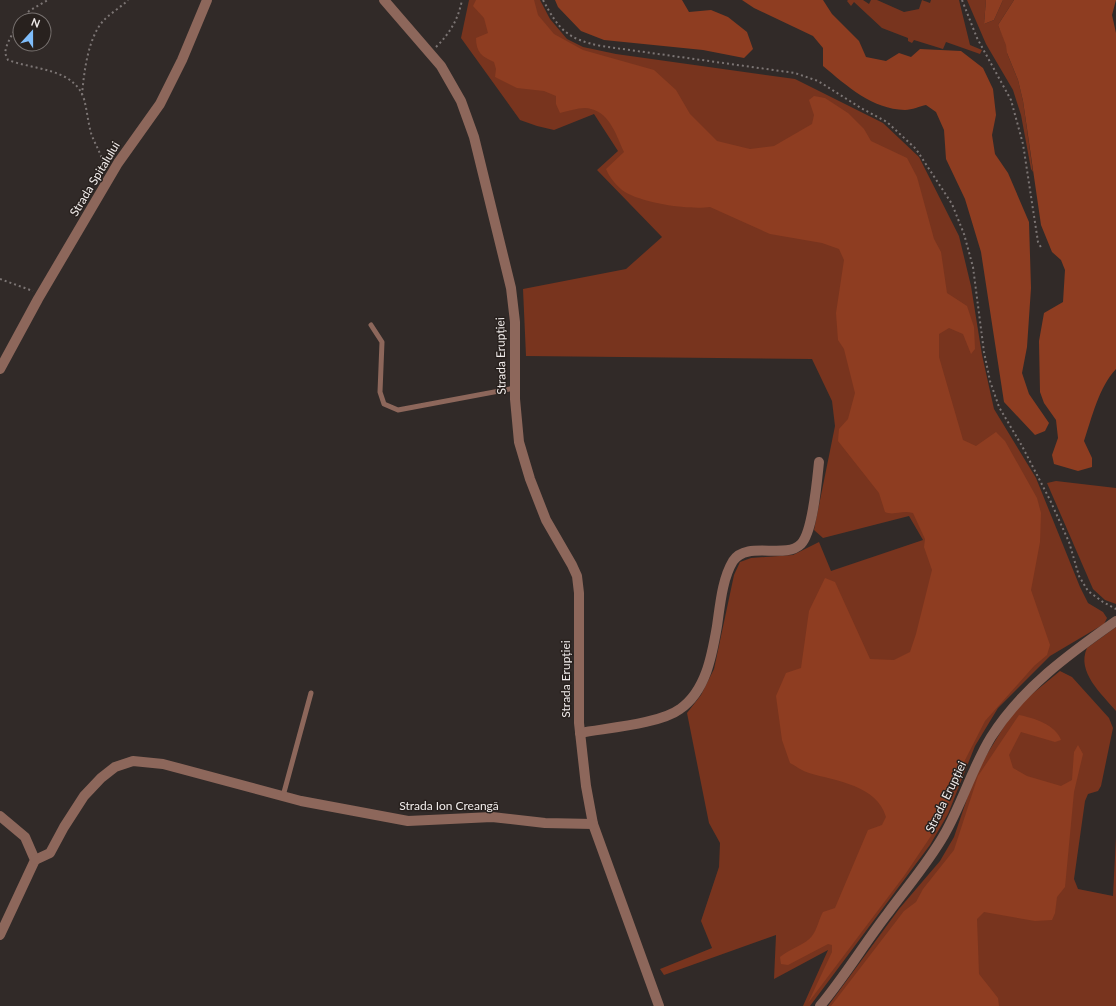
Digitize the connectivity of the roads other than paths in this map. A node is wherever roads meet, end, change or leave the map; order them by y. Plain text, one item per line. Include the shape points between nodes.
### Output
1 (208, 0) edge
2 (384, 0) edge
3 (371, 324) dead end
4 (0, 369) edge
5 (515, 388) junction
6 (819, 462) dead end
7 (1116, 621) edge
8 (311, 693) dead end
9 (580, 733) junction
10 (283, 796) junction
11 (0, 816) edge
12 (593, 824) junction
13 (35, 860) junction
14 (0, 935) edge
15 (659, 1006) edge
16 (820, 1006) edge

1 - 4 street, Strada Spitalului via 160,104 118,163 40,295
2 - 5 street, Strada Erupției via 441,66 461,101 474,137 511,288 515,322
3 - 5 lane via 382,342 380,392 384,404 390,407 398,410
5 - 9 street, Strada Erupției via 519,442 530,480 546,520 577,576
6 - 9 street, Strada Erupției via 808,532 802,543 790,549 747,552 733,562 725,581 710,664 688,702 679,710 651,720
7 - 16 street, Strada Erupției via 1077,648 1018,700 991,737 944,834 917,877
8 - 10 lane
9 - 12 street, Strada Erupției
10 - 12 street, Strada Ion Creangă via 408,821 492,817 545,823
10 - 13 street, Strada Ion Creangă via 163,764 133,761 122,763 101,778 84,796 50,853
11 - 13 street via 25,837
12 - 15 street, Strada Erupției
13 - 14 street

